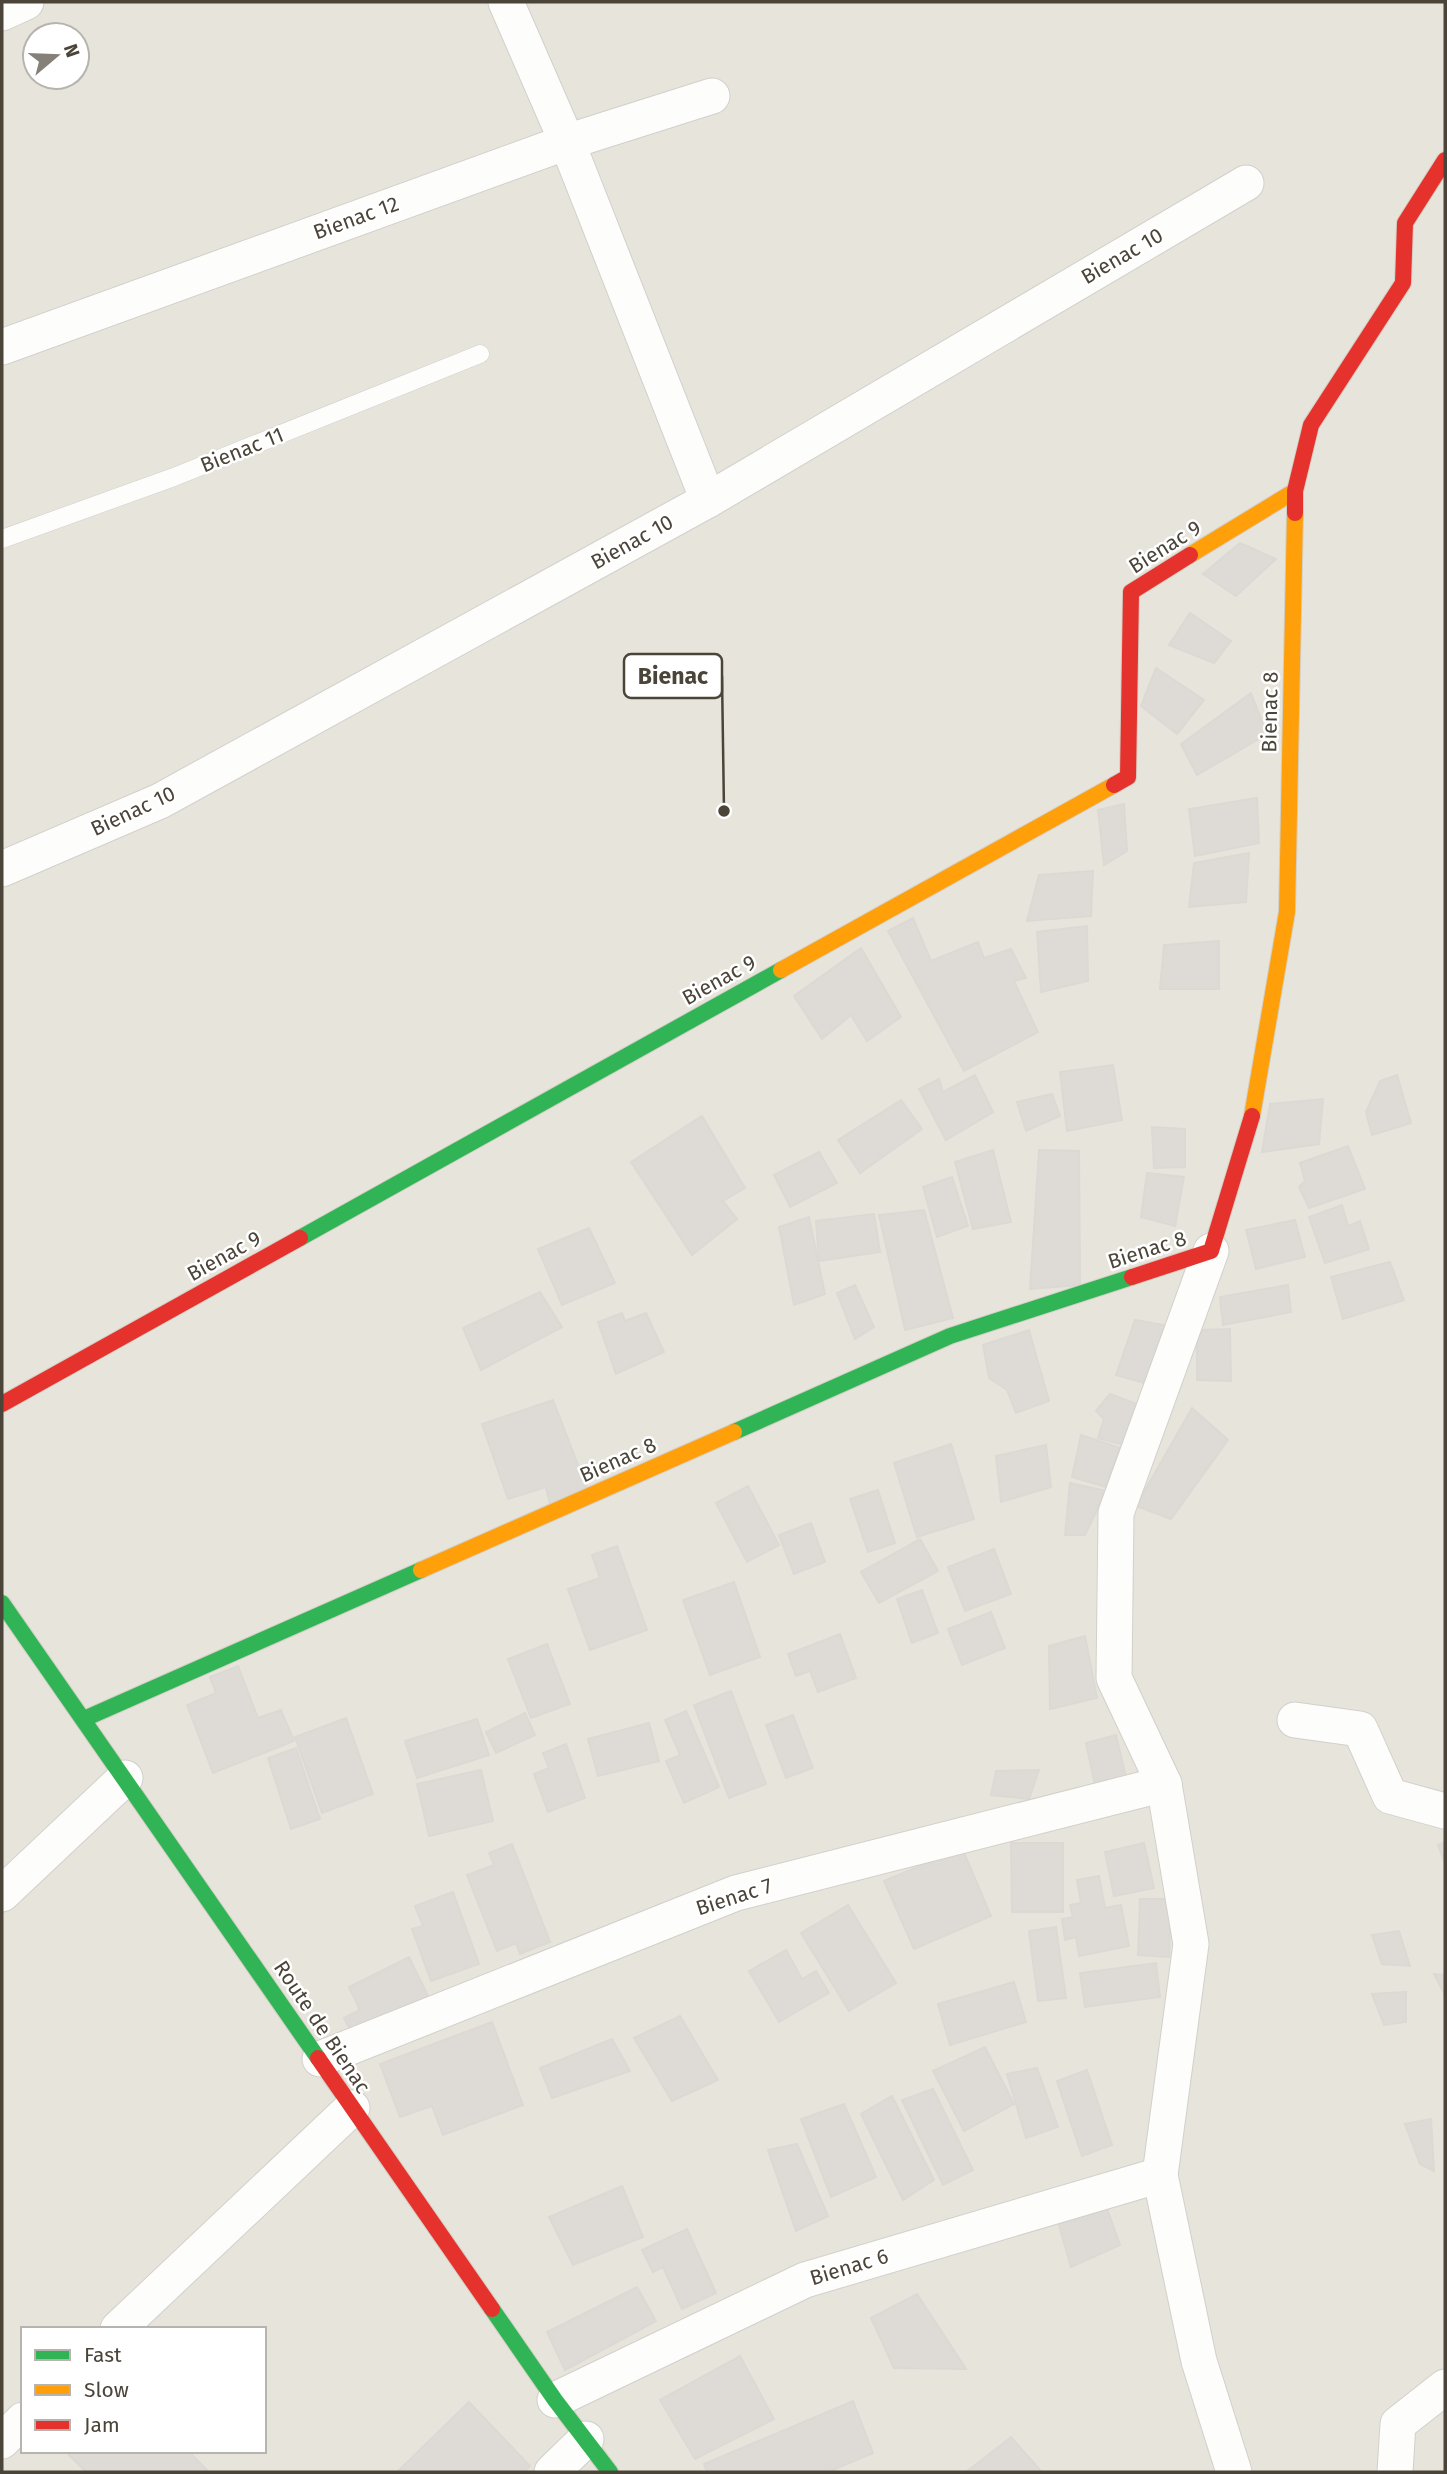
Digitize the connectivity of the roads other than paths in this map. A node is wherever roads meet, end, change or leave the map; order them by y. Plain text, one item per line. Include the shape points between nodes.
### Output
1 (26, 2) edge
2 (506, 2) edge
3 (2, 13) edge
4 (712, 96) dead end
5 (567, 142) junction
6 (1445, 160) edge
7 (1246, 183) dead end
8 (2, 347) edge
9 (480, 354) dead end
10 (1295, 491) junction
11 (708, 500) junction
12 (2, 539) edge
13 (2, 869) edge
14 (1211, 1251) junction
15 (2, 1404) edge
16 (2, 1603) edge
17 (85, 1718) junction
18 (1295, 1720) dead end
19 (125, 1778) junction
20 (1164, 1784) junction
21 (1445, 1811) edge
22 (2, 1894) edge
23 (320, 2059) junction
24 (352, 2108) junction
25 (1160, 2175) junction
26 (120, 2327) edge
27 (1445, 2387) edge
28 (555, 2400) junction
29 (21, 2422) edge
30 (586, 2439) junction
31 (2, 2441) edge
32 (552, 2472) edge
33 (610, 2472) edge
34 (1234, 2472) edge
35 (1395, 2472) edge

1 - 3 street
2 - 5 street
4 - 5 street, Bienac 12
5 - 8 street, Bienac 12
5 - 11 street
6 - 10 street, Bienac 8 via 1405,223 1403,283 1311,425
7 - 11 street, Bienac 10
9 - 12 lane, Bienac 11 via 174,477
10 - 14 street, Bienac 8 via 1287,912 1256,1103
10 - 15 street, Bienac 9 via 1131,592 1128,777
11 - 13 street, Bienac 10 via 160,801
14 - 17 street, Bienac 8 via 950,1336
14 - 20 street via 1116,1513 1114,1678
16 - 17 street, Route de Bienac
17 - 19 street, Route de Bienac
18 - 21 street via 1360,1729 1390,1796
19 - 22 street
19 - 23 street, Route de Bienac
20 - 23 street, Bienac 7 via 736,1893
20 - 25 street via 1191,1944
23 - 24 street, Route de Bienac
24 - 26 street
24 - 28 street, Route de Bienac
25 - 28 street, Bienac 6 via 805,2280
25 - 34 street via 1199,2361
27 - 35 street via 1398,2424
28 - 30 street, Route de Bienac
29 - 31 street
30 - 32 street
30 - 33 street, Route de Bienac

